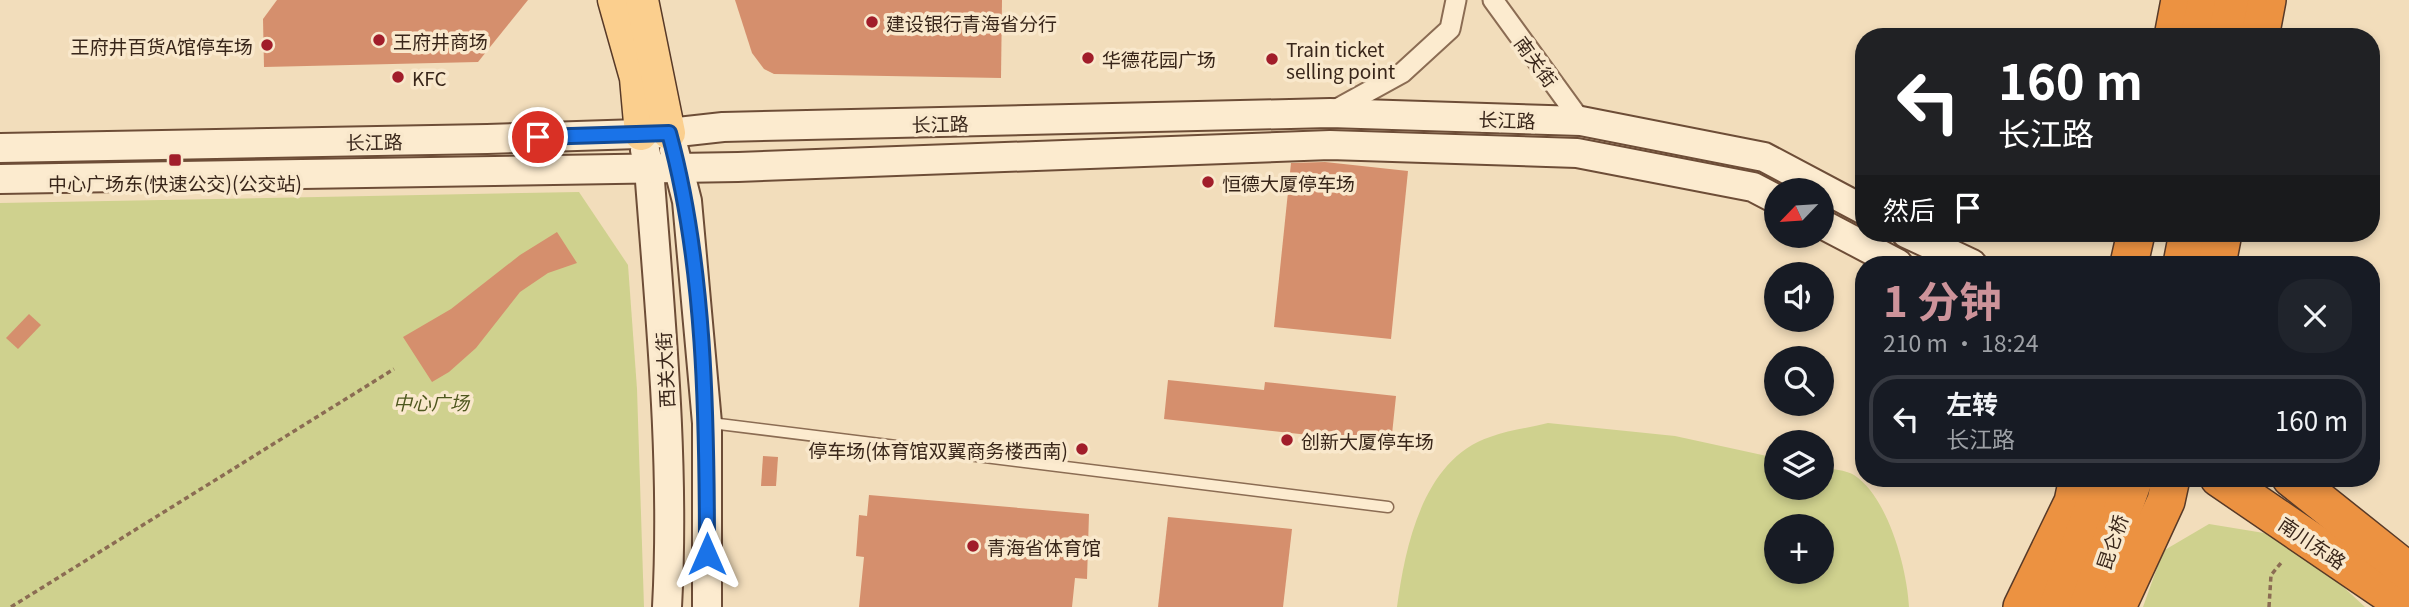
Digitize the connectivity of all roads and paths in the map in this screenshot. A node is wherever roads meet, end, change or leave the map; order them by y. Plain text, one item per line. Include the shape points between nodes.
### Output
1 (614, 0) edge
2 (642, 0) edge
3 (1456, 0) edge
4 (1493, 0) edge
5 (2180, 0) edge
6 (2207, 0) edge
7 (2234, 0) edge
8 (2267, 0) edge
9 (2175, 28) edge
10 (2201, 28) edge
11 (2229, 28) edge
12 (2262, 28) edge
13 (1330, 113) junction
14 (1581, 121) junction
15 (655, 133) junction
16 (0, 148) edge
17 (678, 166) junction
18 (649, 168) junction
19 (0, 179) edge
20 (1764, 193) edge
21 (1855, 205) edge
22 (1834, 230) edge
23 (1855, 241) edge
24 (1856, 242) edge
25 (1925, 242) edge
26 (1883, 256) edge
27 (1955, 256) edge
28 (394, 369) dead end
29 (707, 423) junction
30 (2076, 487) edge
31 (2101, 487) edge
32 (2131, 487) edge
33 (2169, 487) edge
34 (2231, 487) edge
35 (2302, 487) edge
36 (1388, 508) dead end
37 (2281, 562) dead end
38 (2409, 572) edge
39 (11, 607) edge
40 (667, 607) edge
41 (707, 607) edge
42 (2022, 607) edge
43 (2058, 607) edge
44 (2088, 607) edge
45 (2117, 607) edge
46 (2269, 607) edge
47 (2407, 607) edge

1 - 15 main road
2 - 15 main road
3 - 13 street via 1450,29 1402,73
4 - 14 street, 南关街
5 - 9 highway
6 - 10 highway
7 - 11 highway
8 - 12 highway
13 - 14 main road, 长江路
13 - 15 main road, 长江路 via 723,127
14 - 21 main road, 长江路 via 1764,157
15 - 16 main road, 长江路
15 - 17 main road
15 - 18 main road, 西关大街
17 - 18 main road, 长江路
17 - 20 main road, 长江路 via 1330,145 1577,153 1754,187
17 - 29 main road via 687,201
18 - 19 main road, 长江路
18 - 40 main road, 西关大街 via 665,379 670,548
22 - 23 main road
24 - 26 main road
25 - 27 main road
28 - 39 path
29 - 36 lane
29 - 41 main road
30 - 42 highway
31 - 43 highway, 昆仑桥
32 - 44 highway, 昆仑桥
33 - 45 highway
34 - 47 highway, 南川东路
35 - 38 highway, 南川东路
37 - 46 path via 2271,575

